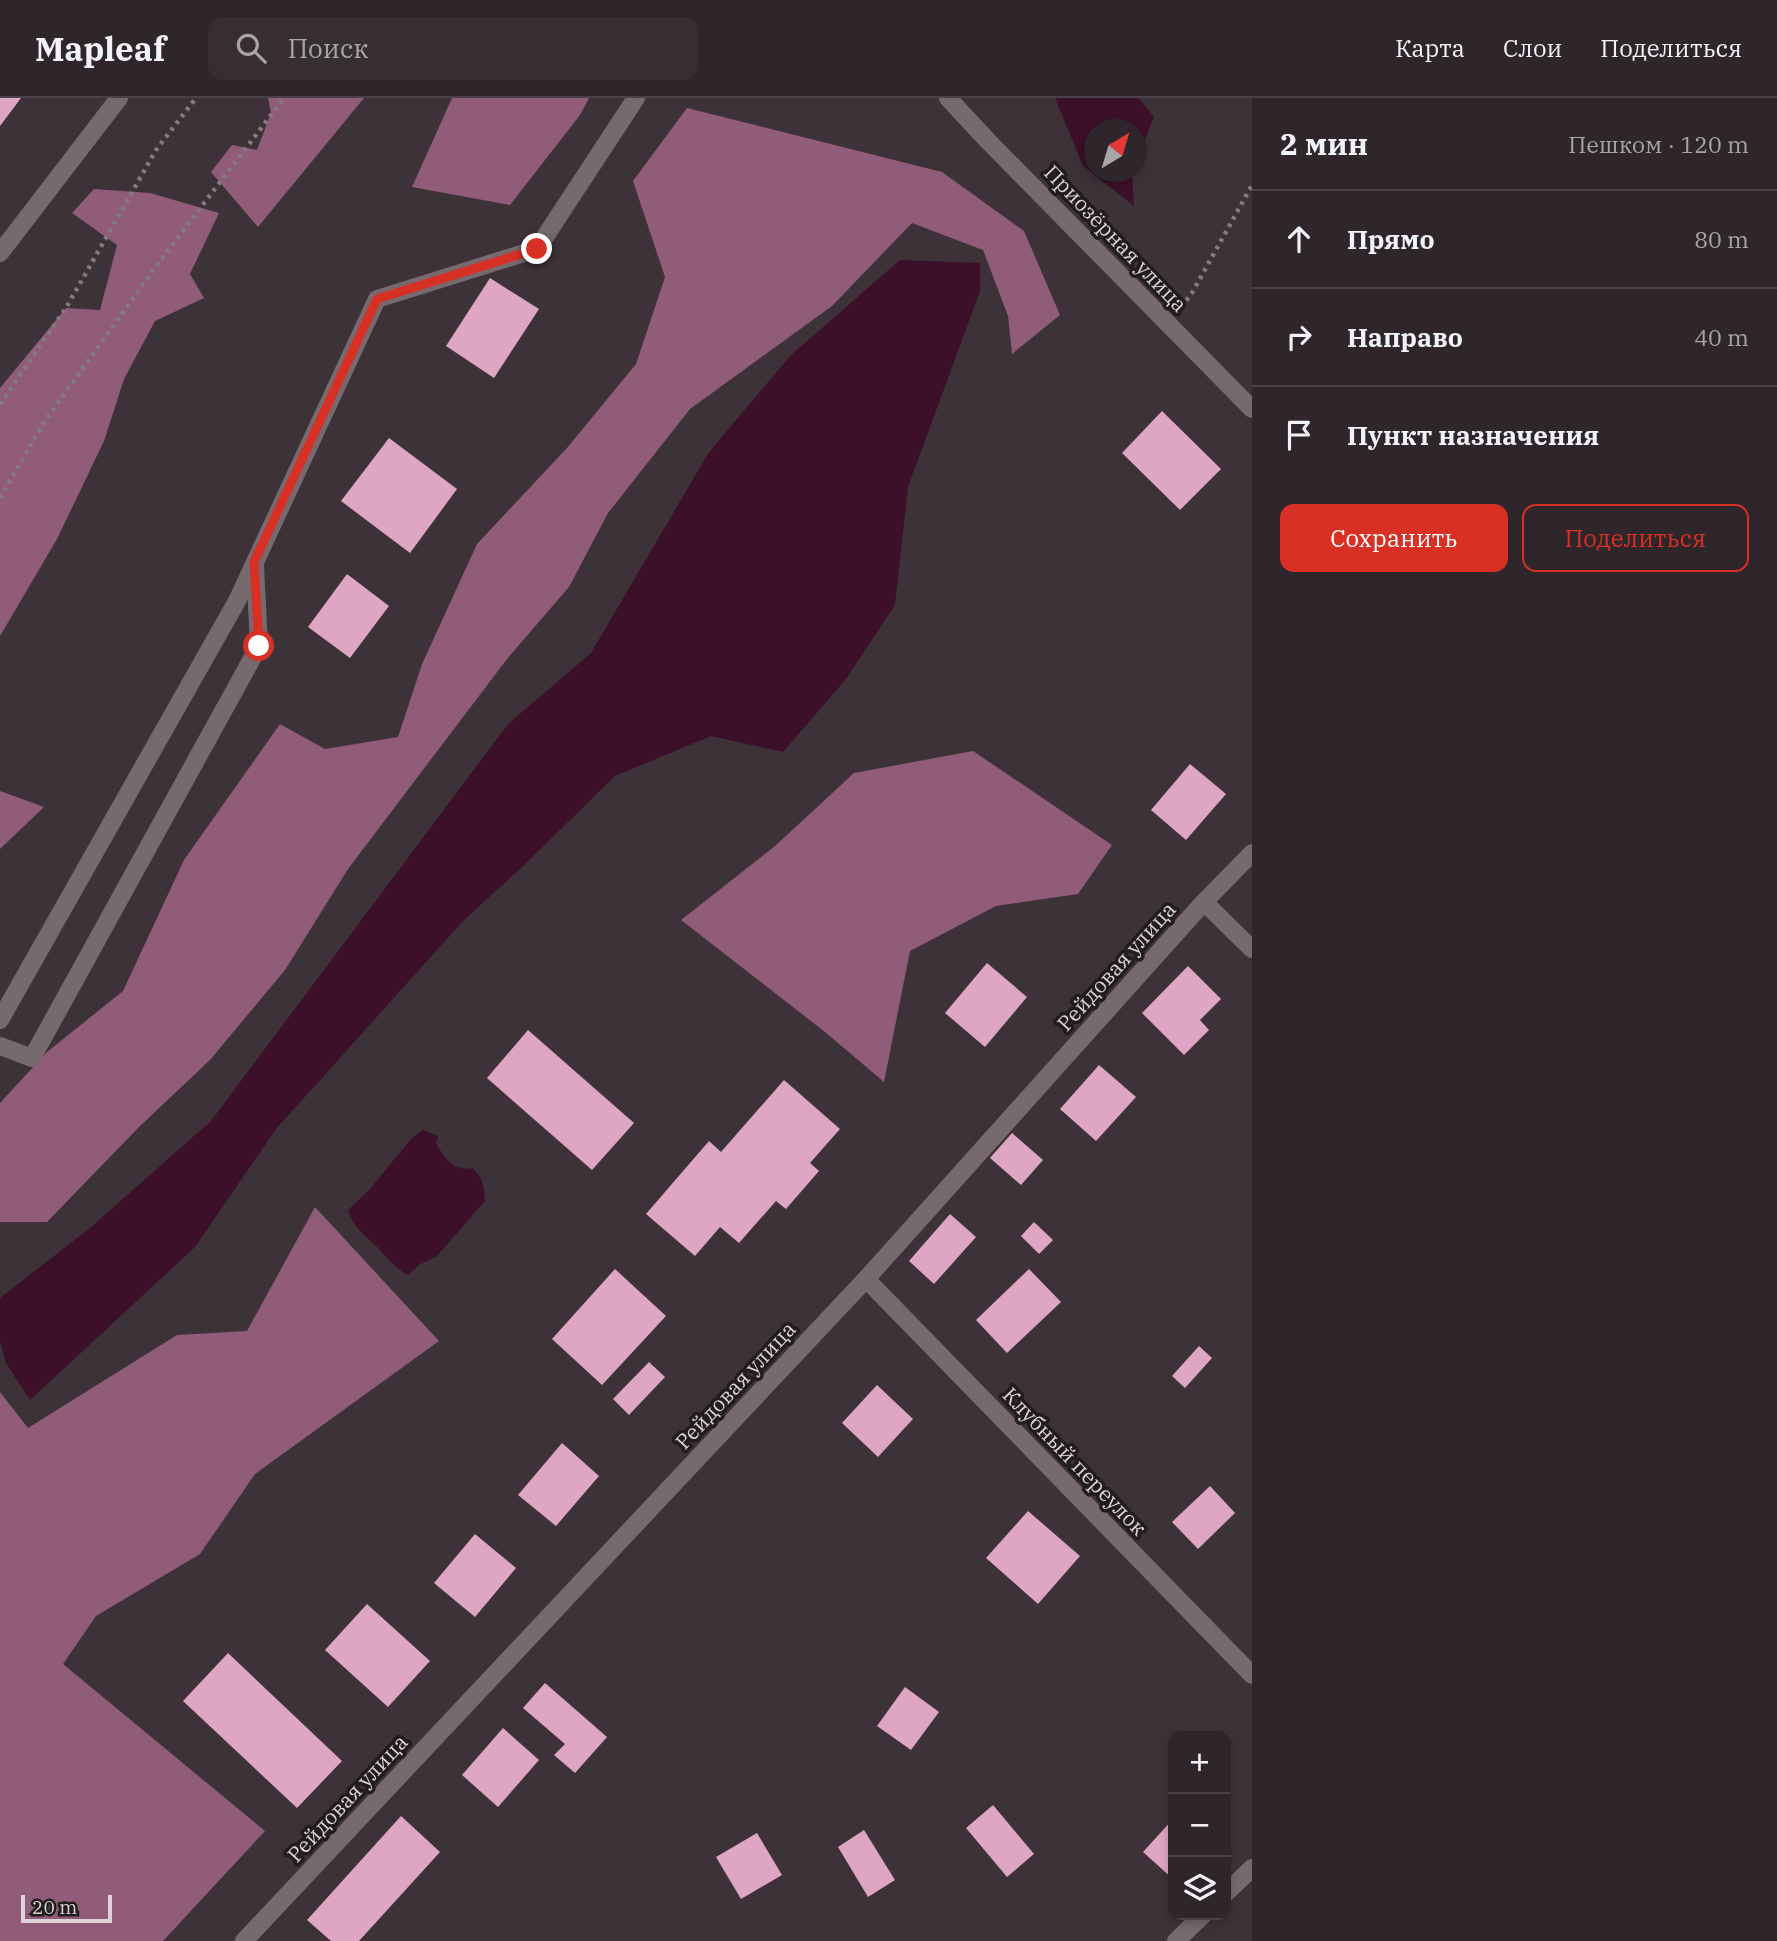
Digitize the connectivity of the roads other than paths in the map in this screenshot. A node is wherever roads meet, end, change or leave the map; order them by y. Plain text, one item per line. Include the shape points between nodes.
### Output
1 (119, 98) edge
2 (636, 98) edge
3 (948, 98) edge
4 (0, 253) edge
5 (1252, 410) edge
6 (254, 562) junction
7 (1252, 853) edge
8 (1204, 902) junction
9 (1252, 949) edge
10 (0, 1020) edge
11 (0, 1046) edge
12 (866, 1279) junction
13 (1252, 1675) edge
14 (1252, 1868) edge
15 (1231, 1888) edge
16 (1198, 1920) edge
17 (244, 1941) edge
18 (1176, 1941) edge

1 - 4 street
2 - 6 street via 537,249 377,299
3 - 5 street, Приозёрная улица
6 - 10 street via 237,601
6 - 11 street via 259,646 32,1058
7 - 8 street, Рейдовая улица
8 - 9 street
8 - 12 street, Рейдовая улица
12 - 13 street, Клубный переулок
12 - 17 street, Рейдовая улица
14 - 15 street
16 - 18 street

